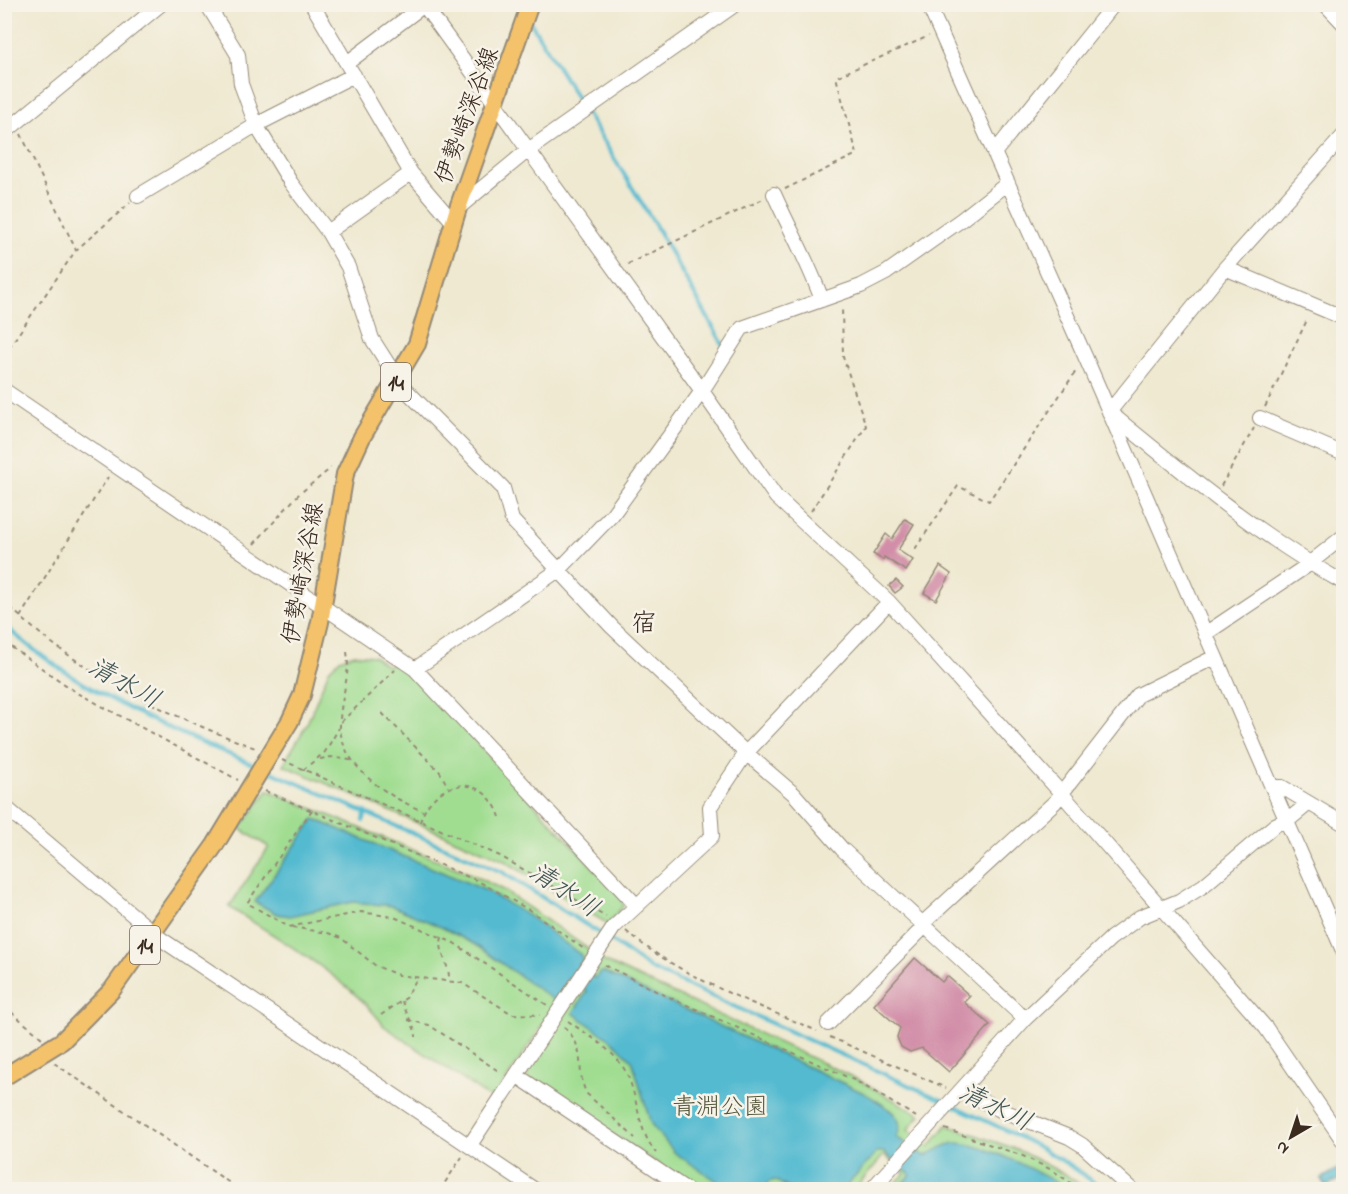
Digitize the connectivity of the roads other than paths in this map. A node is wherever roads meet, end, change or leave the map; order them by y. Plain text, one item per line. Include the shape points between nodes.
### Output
1 (161, 4) edge
2 (207, 4) edge
3 (312, 4) edge
4 (530, 4) edge
5 (736, 4) edge
6 (928, 4) edge
7 (1114, 4) edge
8 (1325, 4) edge
9 (1344, 24) edge
10 (351, 69) junction
11 (494, 106) junction
12 (256, 125) junction
13 (9, 129) edge
14 (1344, 135) edge
15 (527, 151) junction
16 (994, 153) junction
17 (411, 174) junction
18 (1008, 183) junction
19 (774, 194) road end
20 (138, 196) road end
21 (456, 215) junction
22 (328, 232) junction
23 (1225, 268) junction
24 (822, 300) junction
25 (1344, 318) edge
26 (397, 380) junction
27 (4, 390) edge
28 (702, 391) junction
29 (1109, 412) junction
30 (1260, 418) road end
31 (1344, 454) edge
32 (1344, 536) edge
33 (1309, 564) junction
34 (560, 569) junction
35 (1344, 583) edge
36 (889, 602) junction
37 (323, 605) junction
38 (1205, 634) junction
39 (1215, 657) junction
40 (415, 669) junction
41 (746, 753) junction
42 (1272, 787) junction
43 (1062, 794) junction
44 (1309, 803) junction
45 (4, 806) edge
46 (1285, 819) junction
47 (1344, 824) edge
48 (637, 906) junction
49 (1162, 908) junction
50 (923, 926) junction
51 (154, 933) junction
52 (1344, 952) edge
53 (1025, 1019) junction
54 (828, 1024) dead end
55 (516, 1075) junction
56 (4, 1077) edge
57 (956, 1092) junction
58 (1344, 1142) edge
59 (470, 1145) junction
60 (691, 1186) edge
61 (536, 1190) edge
62 (872, 1190) edge
63 (1132, 1190) edge

1 - 13 street
2 - 12 street via 238,55 241,84
3 - 10 street
4 - 11 main road, 伊勢崎深谷線 / 14
5 - 15 street
6 - 16 street
7 - 16 street
8 - 9 street
10 - 11 street via 424,6
10 - 12 street
10 - 17 street
11 - 15 street
11 - 21 main road, 伊勢崎深谷線 / 14
12 - 20 street
12 - 22 street via 291,183
14 - 23 street
15 - 21 street
15 - 28 street
16 - 18 street
17 - 21 street
17 - 22 street
18 - 24 street via 886,273
18 - 29 street
19 - 24 street via 808,260
21 - 26 main road, 伊勢崎深谷線 / 14 via 417,344
22 - 26 street via 348,267 372,339
23 - 25 street
23 - 29 street
24 - 28 street via 742,328
26 - 34 street via 503,489 512,520
26 - 37 main road, 伊勢崎深谷線 / 14 via 351,457 341,490
27 - 37 street
28 - 34 street via 612,515
28 - 36 street via 776,497
29 - 33 street via 1214,498
29 - 38 street
30 - 31 street
32 - 33 street
33 - 35 street
33 - 38 street
34 - 40 street
34 - 41 street via 612,627
36 - 41 street
36 - 43 street
37 - 40 street
37 - 51 main road, 伊勢崎深谷線 / 14 via 302,695 275,758
38 - 39 street
39 - 42 street
39 - 43 street via 1138,695
40 - 48 street
41 - 48 street via 710,807 712,836
41 - 50 street via 794,794 842,849
42 - 44 street via 1281,787
42 - 46 street
43 - 49 street
43 - 50 street
44 - 46 street
44 - 47 street
45 - 51 street
46 - 49 street via 1203,886
46 - 52 street
48 - 55 street via 616,925
49 - 53 street via 1140,917 1111,938
49 - 58 street via 1266,1028
50 - 53 street
50 - 54 street
51 - 56 main road, 伊勢崎深谷線 / 14 via 97,1007 49,1050
51 - 59 street
53 - 57 street
55 - 59 street
55 - 60 street
57 - 62 street
57 - 63 street via 1069,1137
59 - 61 street

